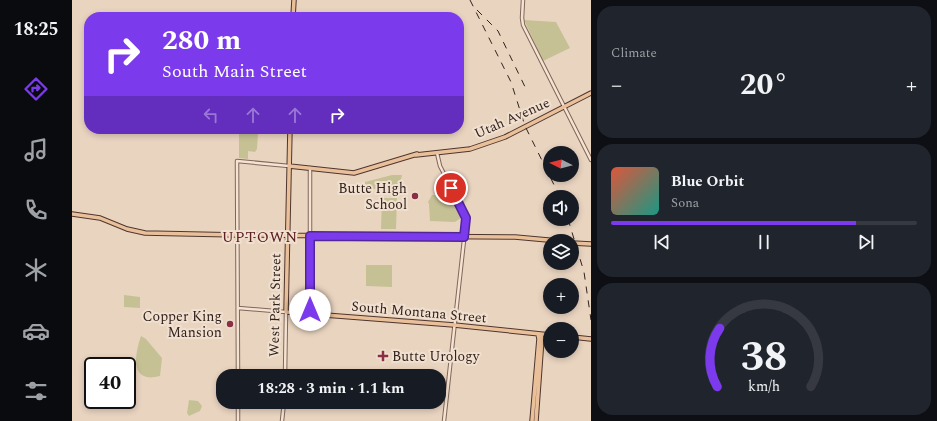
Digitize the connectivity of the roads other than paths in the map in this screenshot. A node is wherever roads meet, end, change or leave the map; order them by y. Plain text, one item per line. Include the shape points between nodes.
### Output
1 (294, 0) edge
2 (523, 0) edge
3 (293, 12) edge
4 (591, 93) edge
5 (564, 107) junction
6 (290, 134) edge
7 (437, 152) junction
8 (416, 155) junction
9 (591, 160) edge
10 (289, 166) junction
11 (310, 168) junction
12 (72, 214) edge
13 (238, 235) junction
14 (288, 235) junction
15 (310, 236) junction
16 (464, 237) junction
17 (543, 240) edge
18 (579, 243) edge
19 (591, 244) edge
20 (238, 308) junction
21 (286, 312) junction
22 (310, 314) junction
23 (454, 325) junction
24 (539, 334) junction
25 (543, 334) edge
26 (579, 338) edge
27 (591, 339) edge
28 (238, 369) edge
29 (285, 369) edge
30 (238, 409) edge
31 (283, 409) edge
32 (238, 421) edge
33 (282, 421) edge
34 (444, 421) edge
35 (532, 421) edge
36 (536, 421) edge

1 - 3 main road
2 - 5 street via 522,22
4 - 5 main road, Utah Avenue
5 - 7 main road, Utah Avenue via 505,137 470,149
5 - 9 street
6 - 10 main road, West Park Street
7 - 8 main road, Utah Avenue
7 - 8 main road, Utah Avenue via 420,152
7 - 16 street via 440,166 465,215
8 - 11 main road via 354,173
10 - 11 main road
10 - 13 street via 237,161
10 - 14 main road, West Park Street
11 - 15 street
12 - 13 main road via 100,218 145,233
13 - 14 main road
13 - 20 street
14 - 15 main road
14 - 21 main road, West Park Street
15 - 16 main road
15 - 22 street
16 - 17 main road
16 - 23 street
18 - 19 main road
20 - 21 street
20 - 28 street
21 - 22 main road, South Montana Street
21 - 29 street, West Park Street
22 - 23 main road, South Montana Street
23 - 24 main road, South Montana Street
23 - 34 street
24 - 25 main road, South Montana Street
24 - 35 main road
24 - 36 main road via 542,338
26 - 27 main road
30 - 32 street
31 - 33 street

